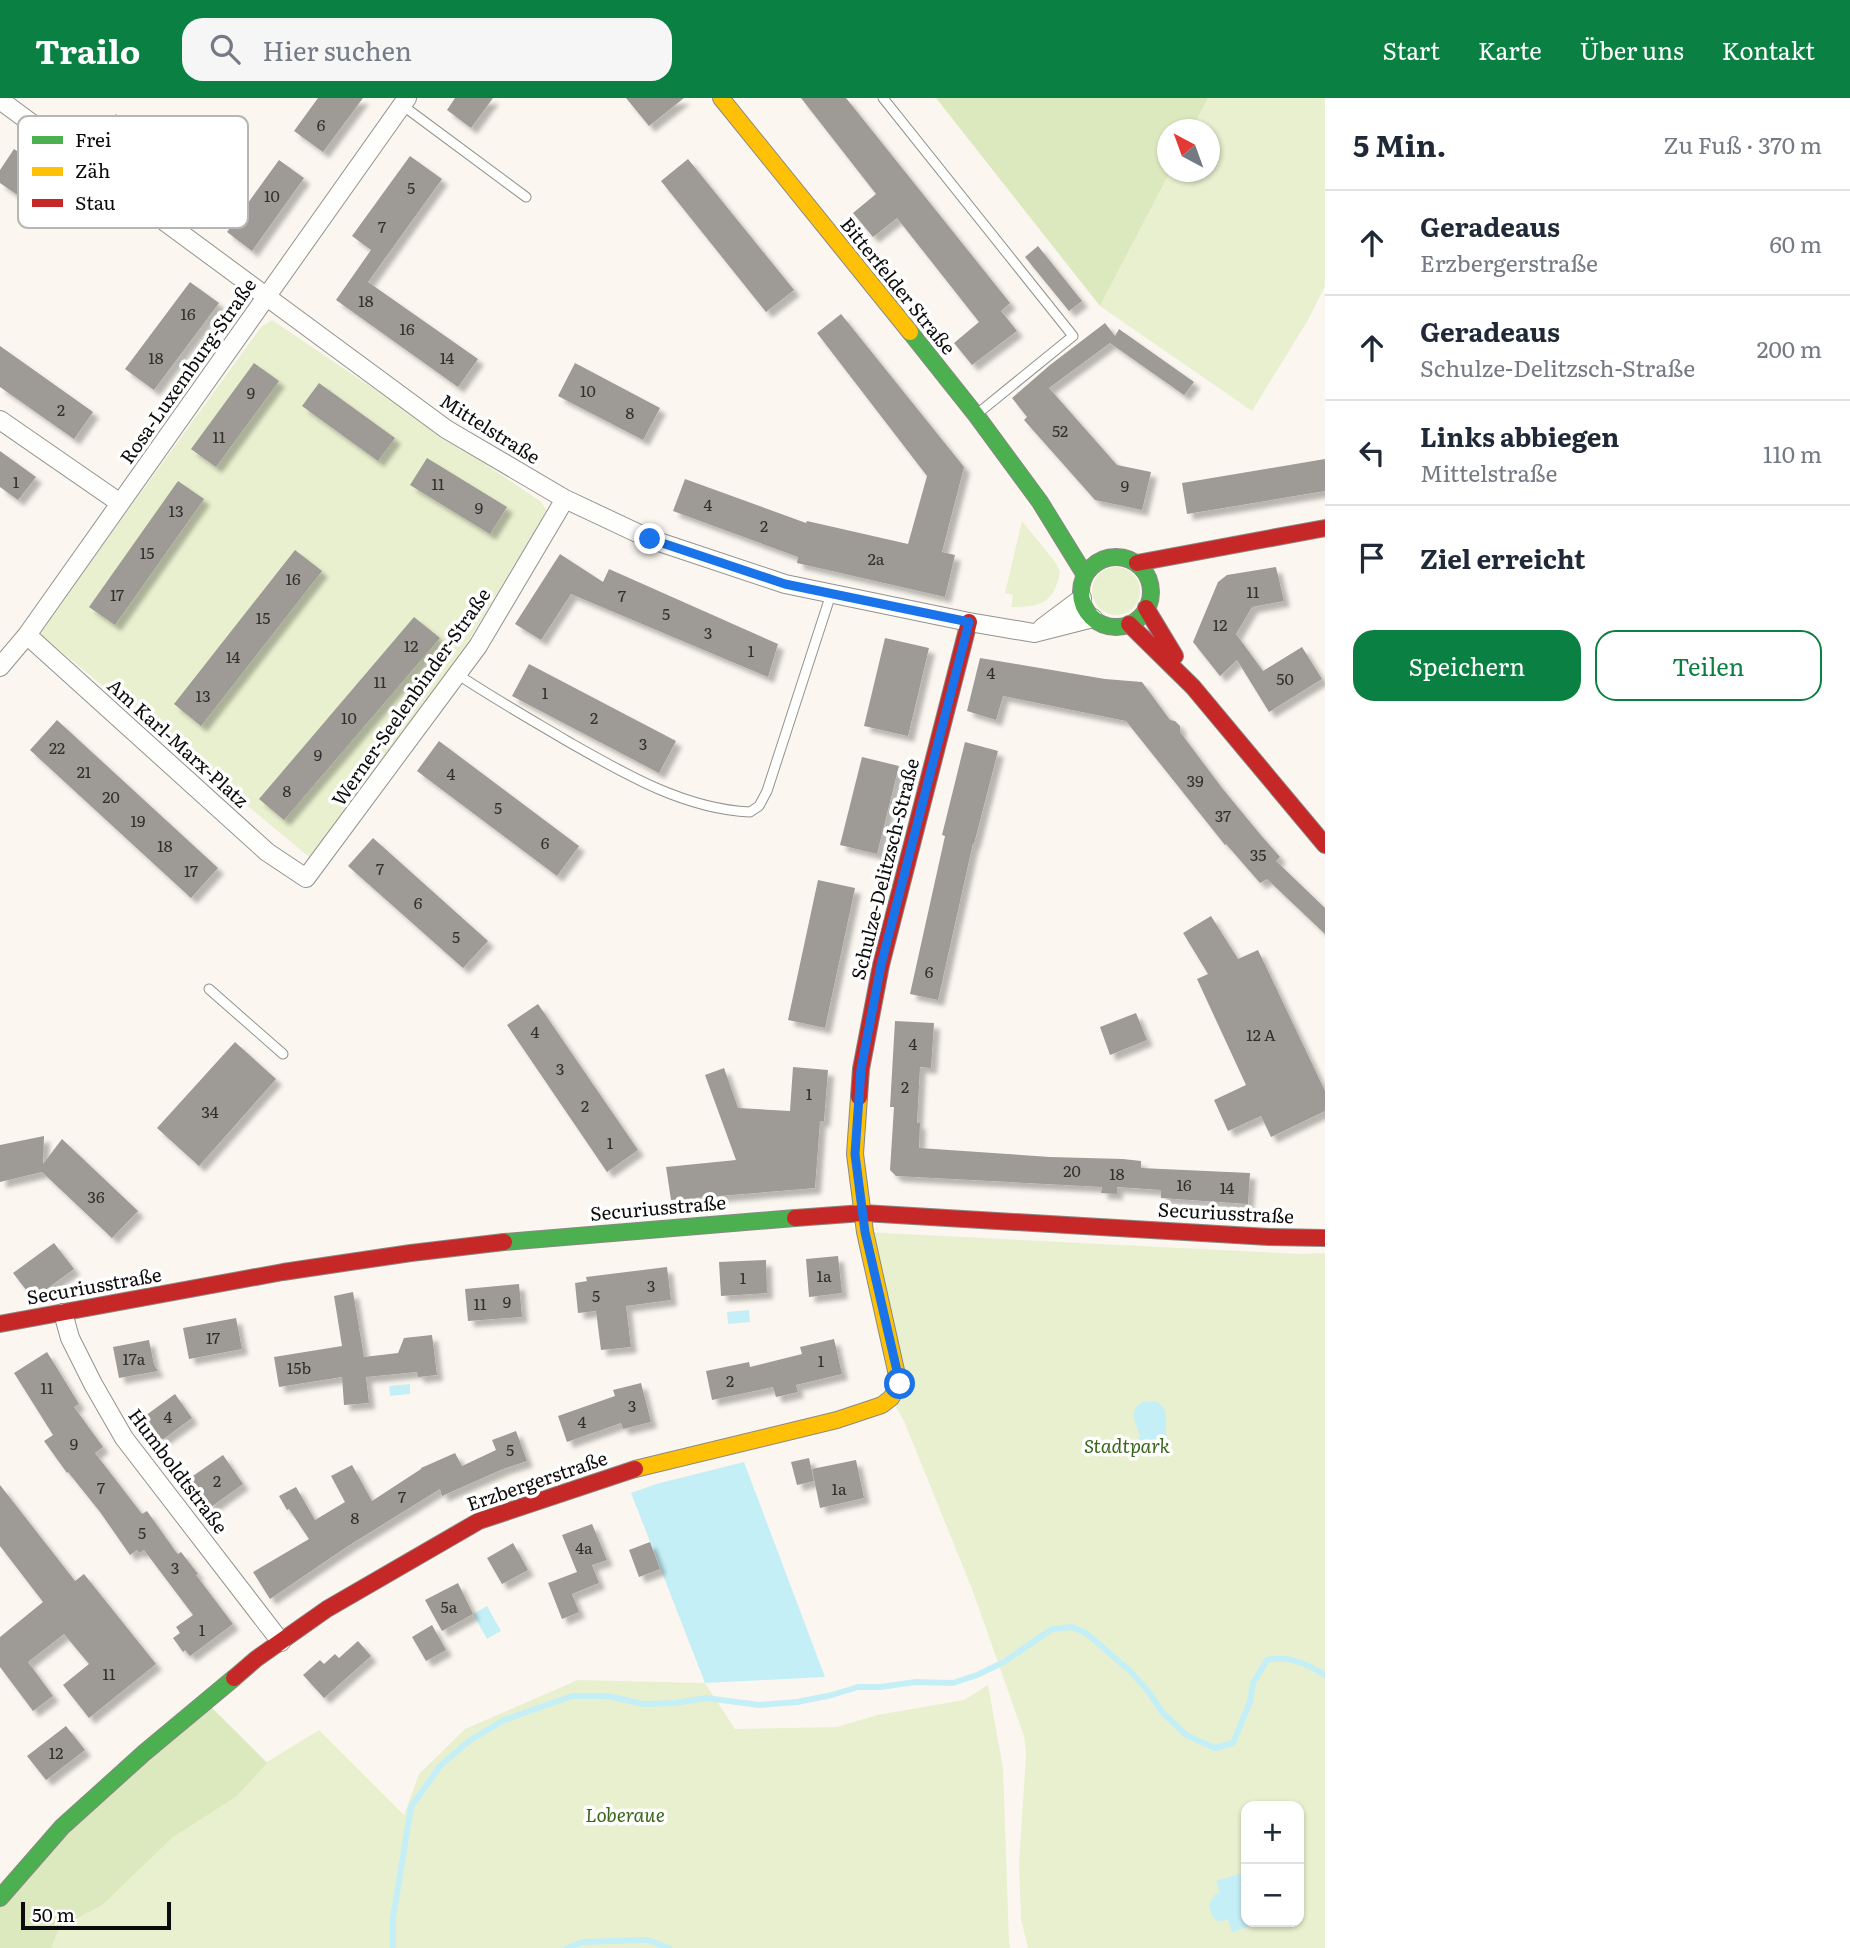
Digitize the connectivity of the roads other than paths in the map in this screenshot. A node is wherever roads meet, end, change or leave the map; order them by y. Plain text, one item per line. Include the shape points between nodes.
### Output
1 (721, 98) edge
2 (883, 98) edge
3 (0, 100) edge
4 (405, 102) edge
5 (21, 116) edge
6 (526, 197) dead end
7 (172, 228) edge
8 (266, 298) junction
9 (976, 415) junction
10 (0, 420) edge
11 (565, 499) junction
12 (1040, 502) junction
13 (120, 503) junction
14 (1325, 528) edge
15 (1203, 549) junction
16 (1092, 552) junction
17 (1137, 563) junction
18 (1085, 575) junction
19 (1150, 582) junction
20 (831, 594) junction
21 (1082, 598) junction
22 (1146, 608) junction
23 (1093, 618) junction
24 (969, 622) junction
25 (1129, 624) junction
26 (1034, 633) junction
27 (27, 635) junction
28 (0, 667) edge
29 (457, 674) junction
30 (1193, 687) junction
31 (1325, 845) edge
32 (306, 878) joint
33 (209, 989) dead end
34 (282, 1054) dead end
35 (863, 1213) junction
36 (1325, 1238) edge
37 (63, 1313) junction
38 (0, 1324) edge
39 (281, 1642) junction
40 (0, 1899) edge

1 - 9 street, Bitterfelder Straße
2 - 9 lane via 1073,336
3 - 5 street, Mittelstraße
4 - 6 lane
4 - 8 street, Rosa-Luxemburg-Straße
7 - 8 street, Mittelstraße
8 - 11 street, Mittelstraße via 446,429
8 - 13 street, Rosa-Luxemburg-Straße
9 - 12 street, Bitterfelder Straße
10 - 13 street
11 - 20 street, Mittelstraße via 650,539 785,584
11 - 29 street, Werner-Seelenbinder-Straße
12 - 16 street, Bitterfelder Straße
12 - 18 street, Bitterfelder Straße
13 - 27 street, Rosa-Luxemburg-Straße
14 - 15 street
15 - 17 street
15 - 19 street
16 - 17 street
16 - 18 street via 1093,565
17 - 19 street
18 - 21 street
19 - 22 street
20 - 24 street, Mittelstraße
20 - 29 lane via 766,791 760,806 750,812 687,799 625,774
21 - 23 street
21 - 26 street
22 - 25 street
22 - 30 street
23 - 25 street via 1113,627
23 - 26 street, Mittelstraße
24 - 26 street, Mittelstraße
24 - 35 street, Schulze-Delitzsch-Straße via 881,965 861,1069 855,1154
25 - 30 street
27 - 28 street, Rosa-Luxemburg-Straße
27 - 32 street, Am Karl-Marx-Platz via 267,852
29 - 32 street, Werner-Seelenbinder-Straße
30 - 31 street
33 - 34 lane
35 - 36 street, Securiusstraße
35 - 37 street, Securiusstraße via 411,1253
35 - 39 street, Erzbergerstraße via 900,1384 882,1405 652,1464 479,1521 327,1609
37 - 38 street, Securiusstraße
37 - 39 street, Humboldtstraße via 70,1338 124,1438
39 - 40 street, Erzbergerstraße via 62,1827

